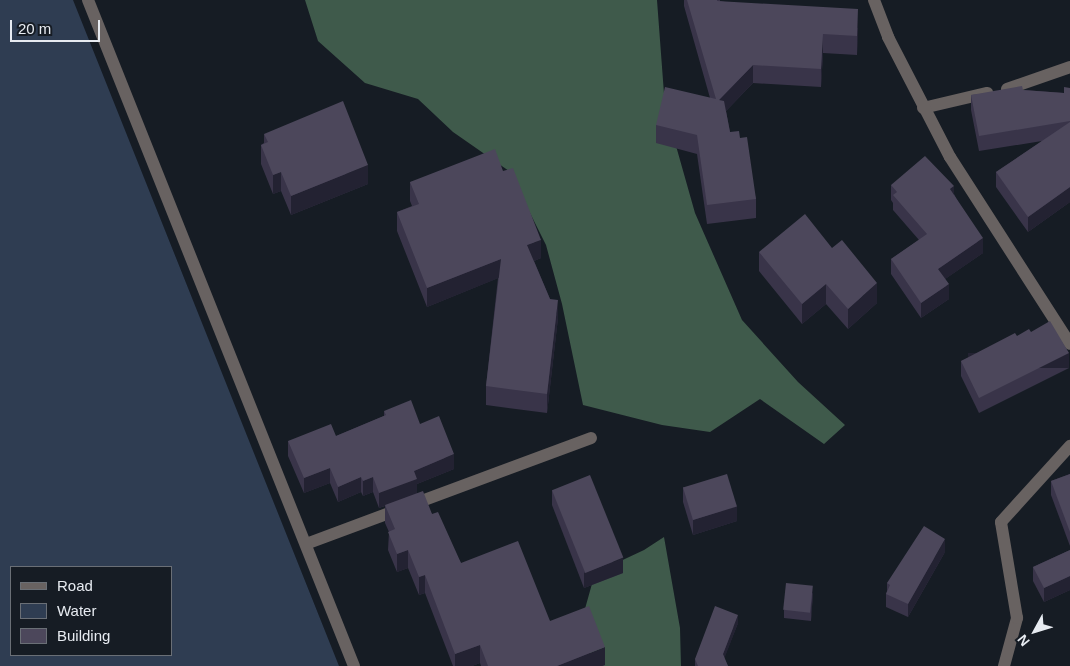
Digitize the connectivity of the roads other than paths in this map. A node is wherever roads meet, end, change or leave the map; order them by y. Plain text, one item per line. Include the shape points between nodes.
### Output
1 (88, 0) edge
2 (874, 0) edge
3 (1070, 67) edge
4 (923, 108) junction
5 (1070, 344) edge
6 (592, 438) dead end
7 (1070, 446) edge
8 (306, 544) junction
9 (354, 666) edge
10 (1004, 666) edge

1 - 8 street
2 - 4 street
3 - 4 street via 1020,87
4 - 5 street via 950,157
6 - 8 street
7 - 10 street via 1001,522 1017,618
8 - 9 street

